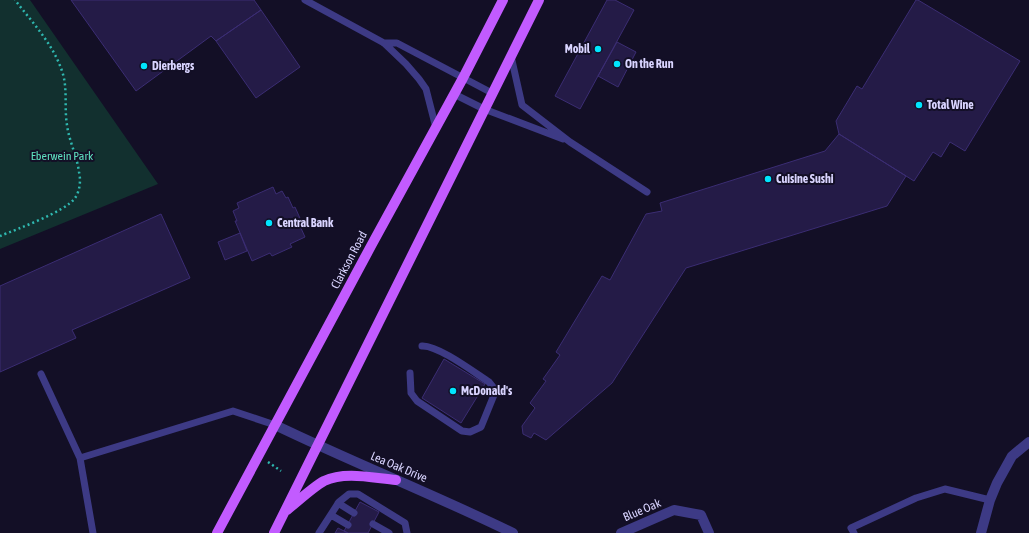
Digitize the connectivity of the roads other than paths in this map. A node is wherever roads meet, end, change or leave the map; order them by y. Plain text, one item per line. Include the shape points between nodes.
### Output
1 (305, 0) edge
2 (503, 0) edge
3 (539, 0) edge
4 (384, 43) junction
5 (511, 56) junction
6 (463, 78) junction
7 (492, 93) junction
8 (454, 94) junction
9 (484, 109) junction
10 (436, 128) junction
11 (570, 142) junction
12 (647, 192) dead end
13 (422, 346) dead end
14 (410, 373) dead end
15 (41, 374) dead end
16 (275, 425) junction
17 (1029, 442) edge
18 (317, 445) junction
19 (80, 458) junction
20 (396, 480) junction
21 (990, 500) junction
22 (338, 503) junction
23 (285, 511) junction
24 (354, 513) dead end
25 (331, 515) junction
26 (373, 524) dead end
27 (348, 525) dead end
28 (93, 533) edge
29 (217, 533) edge
30 (274, 533) edge
31 (319, 533) edge
32 (389, 533) edge
33 (407, 533) edge
34 (513, 533) edge
35 (621, 533) edge
36 (709, 533) edge
37 (854, 533) edge
38 (981, 533) edge

1 - 4 lane
2 - 6 main road, Clarkson Road
3 - 5 main road
4 - 6 lane via 397,43
4 - 10 lane via 406,64 426,90
5 - 7 main road
5 - 11 lane via 522,105
6 - 7 lane
6 - 8 main road, Clarkson Road
7 - 9 main road
8 - 9 lane
8 - 10 main road, Clarkson Road
9 - 11 lane
9 - 18 main road
10 - 16 main road, Clarkson Road
11 - 12 lane
13 - 14 lane via 437,349 493,387 494,395 482,427 470,432 462,431 417,401 411,393
15 - 19 lane
16 - 18 street, Lea Oak Drive
16 - 19 lane via 233,411
16 - 29 main road, Clarkson Road
17 - 21 street via 1012,456
18 - 20 street, Lea Oak Drive
18 - 23 main road
19 - 28 lane
20 - 23 main road via 356,476 337,478 324,482
20 - 34 street, Lea Oak Drive
21 - 37 lane via 945,489 916,498 851,528
21 - 38 street
22 - 24 lane
22 - 25 lane
22 - 33 lane via 350,494 358,494 405,523
23 - 30 main road
25 - 27 lane
25 - 31 lane
26 - 32 lane
35 - 36 street, Blue Oak via 674,510 701,515

